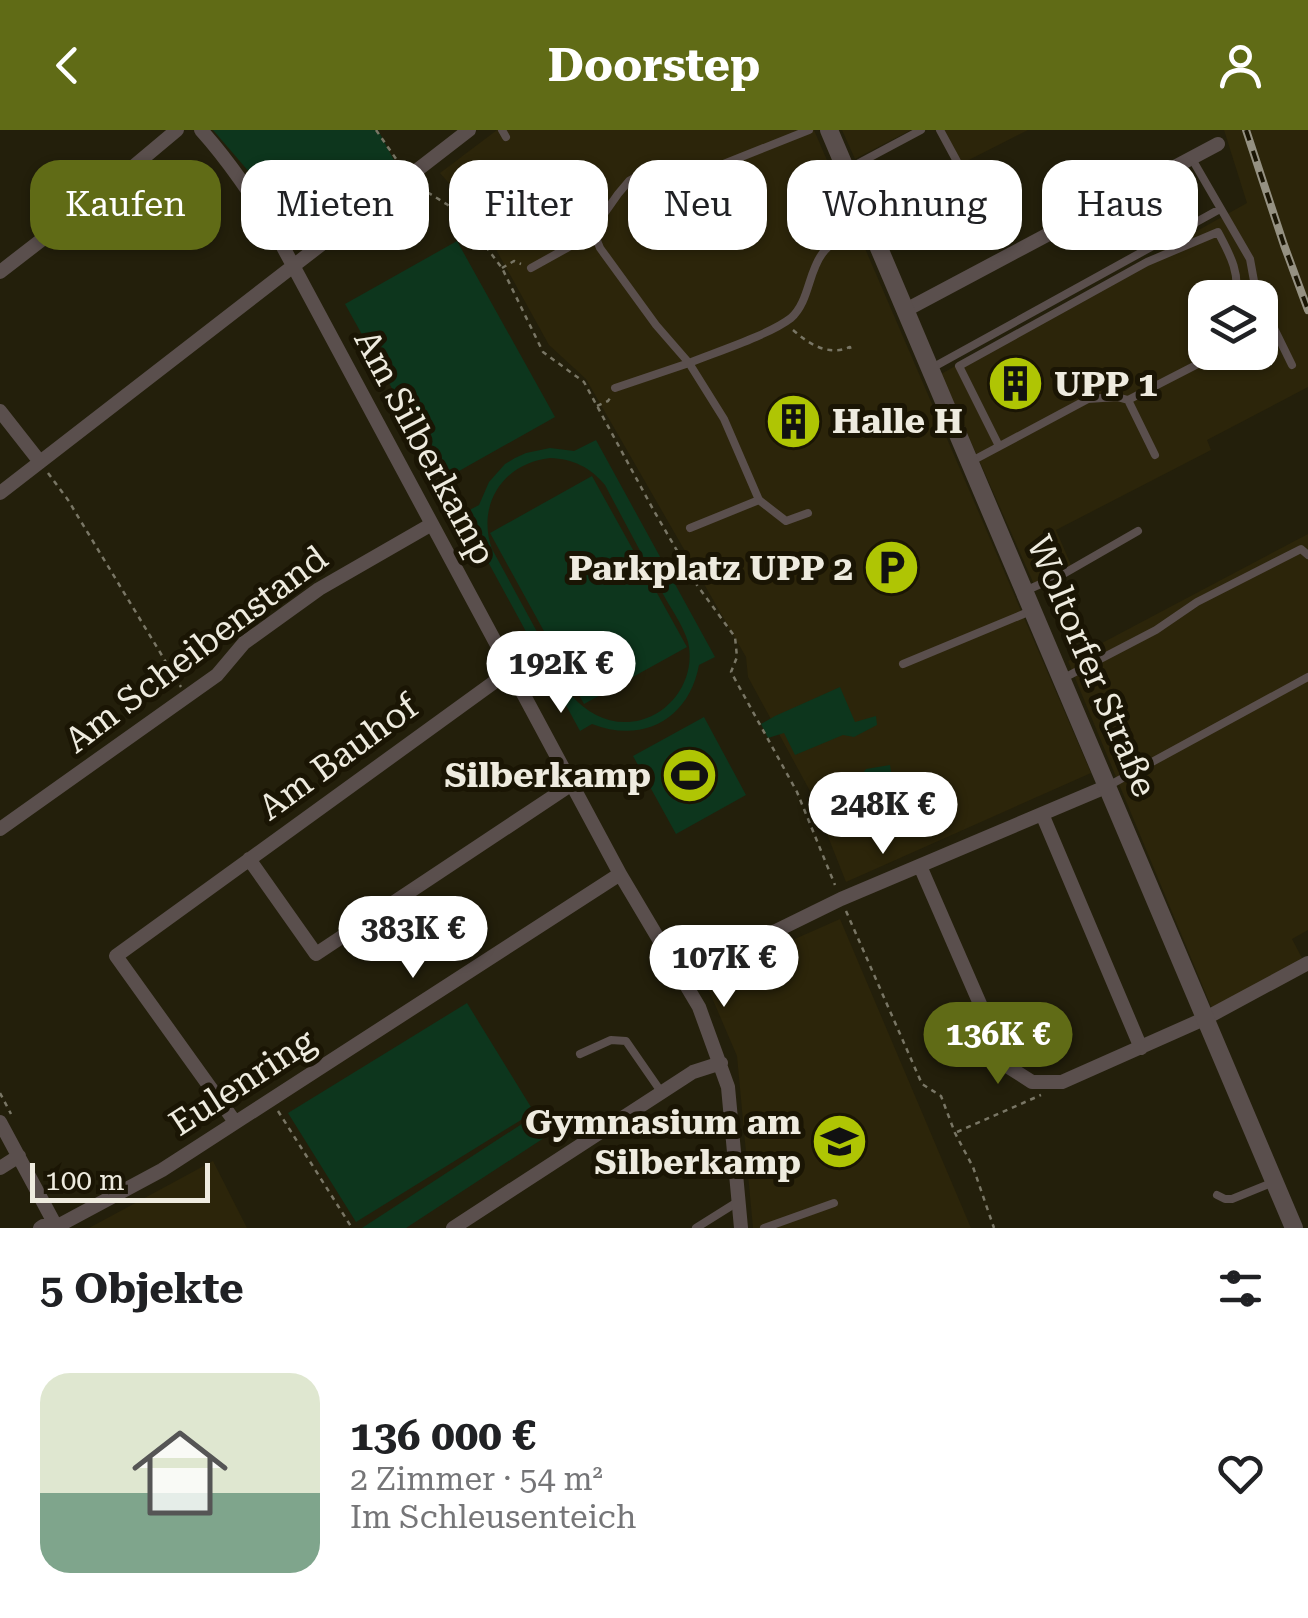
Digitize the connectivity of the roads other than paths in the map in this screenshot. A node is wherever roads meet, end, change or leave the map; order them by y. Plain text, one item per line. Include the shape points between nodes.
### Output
1 (177, 130) edge
2 (200, 130) edge
3 (469, 130) edge
4 (809, 130) edge
5 (829, 130) edge
6 (921, 130) edge
7 (940, 130) edge
8 (1218, 144) dead end
9 (1192, 159) junction
10 (842, 160) edge
11 (865, 160) edge
12 (956, 160) edge
13 (608, 209) edge
14 (1220, 209) junction
15 (564, 250) edge
16 (601, 250) edge
17 (826, 250) edge
18 (879, 250) edge
19 (294, 266) junction
20 (532, 268) road end
21 (0, 272) edge
22 (1237, 280) edge
23 (1254, 280) edge
24 (904, 311) junction
25 (1278, 336) edge
26 (689, 362) junction
27 (1292, 365) dead end
28 (930, 370) junction
29 (1188, 370) edge
30 (615, 388) road end
31 (1128, 400) junction
32 (0, 411) edge
33 (999, 446) junction
34 (1154, 454) dead end
35 (40, 462) junction
36 (970, 462) junction
37 (0, 494) edge
38 (759, 500) junction
39 (808, 513) dead end
40 (432, 524) junction
41 (690, 528) road end
42 (1138, 531) dead end
43 (1308, 555) edge
44 (1025, 591) junction
45 (1033, 610) junction
46 (903, 664) dead end
47 (511, 670) junction
48 (1308, 677) edge
49 (1062, 679) junction
50 (572, 784) junction
51 (1108, 786) junction
52 (1042, 814) junction
53 (0, 829) edge
54 (248, 859) junction
55 (920, 866) junction
56 (620, 874) junction
57 (1308, 963) edge
58 (682, 977) junction
59 (1206, 1018) junction
60 (1140, 1048) junction
61 (580, 1054) dead end
62 (721, 1064) junction
63 (662, 1093) junction
64 (0, 1122) edge
65 (236, 1122) junction
66 (20, 1156) junction
67 (0, 1168) edge
68 (1274, 1182) junction
69 (1217, 1195) dead end
70 (739, 1201) junction
71 (834, 1204) dead end
72 (40, 1228) edge
73 (56, 1228) edge
74 (453, 1228) edge
75 (696, 1228) edge
76 (741, 1228) edge
77 (764, 1228) edge
78 (1294, 1228) edge

1 - 21 street
2 - 19 street, Am Silberkamp via 246,186
3 - 19 street
4 - 13 lane via 712,169 652,168 629,182
5 - 10 street, Woltorfer Straße
6 - 11 lane
7 - 12 lane
8 - 9 street
9 - 14 lane
9 - 24 street
14 - 23 lane via 1250,260
14 - 28 lane
15 - 20 lane
16 - 26 lane
17 - 26 lane via 794,315
18 - 24 street, Woltorfer Straße
19 - 35 street
19 - 40 street, Am Silberkamp
22 - 33 lane via 1218,232 1147,262 959,366
24 - 28 street, Woltorfer Straße
25 - 27 lane
26 - 30 lane
26 - 38 lane via 724,419
28 - 36 street, Woltorfer Straße
29 - 31 lane
31 - 33 lane via 1088,399
31 - 34 lane
32 - 35 street
33 - 36 lane
35 - 37 street
36 - 44 street, Woltorfer Straße
38 - 39 lane via 786,520
38 - 41 lane
40 - 47 street, Am Silberkamp
40 - 53 street, Am Scheibenstand via 319,590 244,643 187,697
42 - 44 lane
43 - 49 lane via 1302,549 1196,602
44 - 45 street, Woltorfer Straße
45 - 46 lane
45 - 49 street, Woltorfer Straße
47 - 50 street, Am Silberkamp
47 - 54 street, Am Bauhof
48 - 51 lane
49 - 51 street, Woltorfer Straße
50 - 54 street, Am Bauhof via 316,954
50 - 56 street, Am Silberkamp
51 - 52 street
51 - 59 street, Woltorfer Straße
52 - 55 street
52 - 60 street
54 - 65 street, Am Bauhof via 116,956
55 - 58 street
55 - 60 street via 1007,1066 1032,1082 1062,1082
56 - 58 street, Am Silberkamp
56 - 65 street, Eulenring
57 - 59 street
58 - 62 street, Am Silberkamp
59 - 60 street
59 - 68 street, Woltorfer Straße
61 - 63 lane via 611,1040 626,1041
62 - 63 street via 693,1072
62 - 70 street, Am Silberkamp
63 - 74 street
64 - 66 street
65 - 73 street, Eulenring
66 - 67 street
66 - 73 street
68 - 69 lane via 1232,1199
68 - 78 street, Woltorfer Straße
70 - 75 lane
70 - 76 street, Am Silberkamp
71 - 77 lane
72 - 73 street, Eulenring

